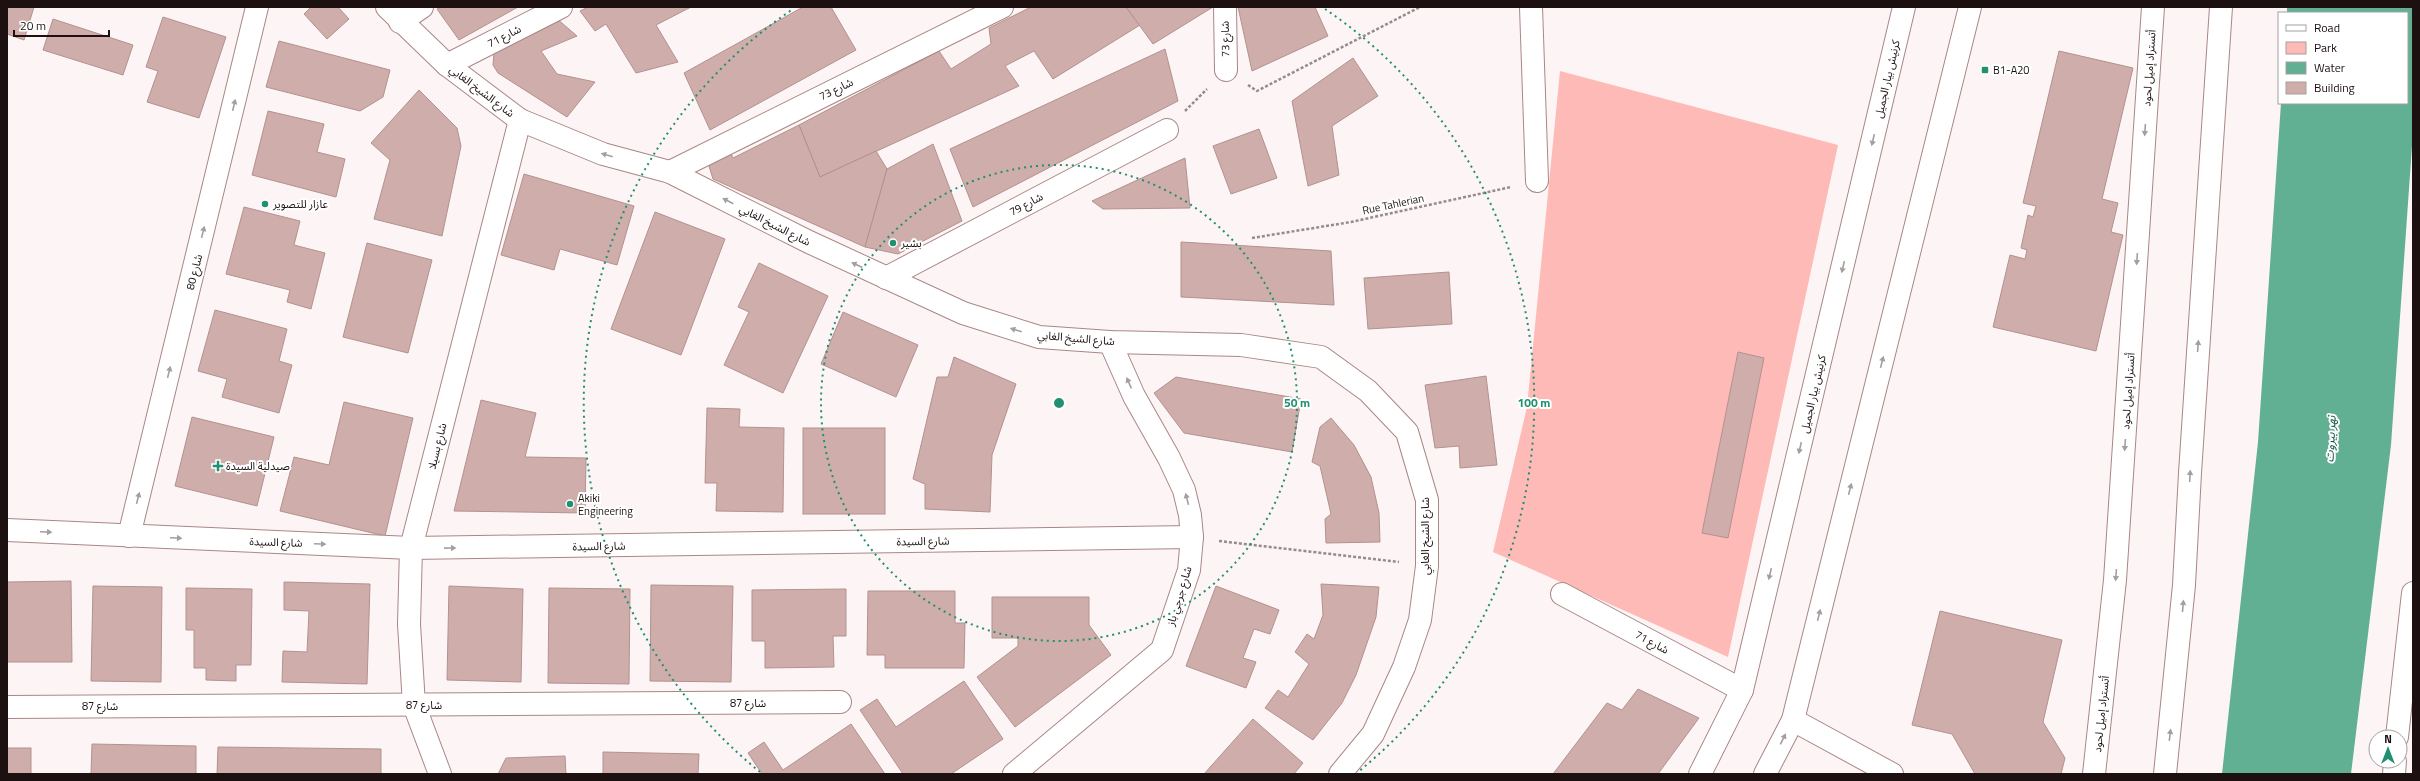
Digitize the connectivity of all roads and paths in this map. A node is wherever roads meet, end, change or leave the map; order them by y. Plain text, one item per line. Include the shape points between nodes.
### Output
1 (257, 7) edge
2 (422, 7) edge
3 (561, 7) edge
4 (1002, 7) edge
5 (1225, 7) edge
6 (1420, 7) edge
7 (1531, 7) edge
8 (1904, 7) edge
9 (1970, 7) edge
10 (2153, 7) edge
11 (2221, 7) edge
12 (393, 14) edge
13 (447, 65) junction
14 (1226, 70) junction
15 (520, 120) junction
16 (1167, 130) joint
17 (670, 172) junction
18 (1537, 181) joint
19 (1252, 238) dead end
20 (886, 278) junction
21 (1110, 342) junction
22 (7, 530) edge
23 (129, 536) junction
24 (1192, 537) junction
25 (411, 548) junction
26 (1427, 566) junction
27 (2413, 592) edge
28 (1562, 594) dead end
29 (1742, 690) junction
30 (840, 702) dead end
31 (414, 705) junction
32 (7, 707) edge
33 (1793, 720) junction
34 (2399, 729) edge
35 (440, 774) edge
36 (1014, 774) edge
37 (1340, 774) edge
38 (1700, 774) edge
39 (1766, 774) edge
40 (1892, 774) edge
41 (2094, 774) edge
42 (2165, 774) edge

23 -> 1 main road, شارع 80
2 - 12 main road
3 - 13 main road, شارع 71
4 - 17 main road, شارع 73
5 - 14 main road, شارع 73
6 - 14 path via 1257,91
7 - 18 main road
8 -> 29 main road, كرنيش بيار الجميل
33 -> 9 main road
10 -> 41 main road, أتستراد إميل لحود via 2116,580
42 -> 11 main road via 2184,585
12 - 13 main road, شارع الشيخ الغابي
13 - 15 main road, شارع الشيخ الغابي
14 - 16 path
17 -> 15 main road, شارع الشيخ الغابي via 603,154
15 - 25 main road, شارع بسيلا
16 - 20 main road, شارع 79
20 -> 17 main road, شارع الشيخ الغابي
18 - 19 path, Rue Tahlerian via 1351,222
21 -> 20 main road, شارع الشيخ الغابي via 1039,337 963,314
24 -> 21 main road, شارع جرجي باز via 1184,490 1134,396
21 - 26 main road, شارع الشيخ الغابي via 1241,345 1321,357 1368,391 1407,432 1427,500
22 -> 23 main road, شارع السيدة
23 -> 25 main road, شارع السيدة
25 -> 24 main road, شارع السيدة
24 - 26 path
24 - 36 main road, شارع جرجي باز via 1189,570 1162,650
25 - 31 main road, شارع بسيلا via 409,624
26 - 37 main road, شارع الشيخ الغابي via 1420,620 1404,666 1373,734
27 - 34 main road
28 - 29 main road, شارع 71
29 - 38 main road, كرنيش بيار الجميل
30 - 31 main road, شارع 87
31 - 32 main road, شارع 87
31 - 35 main road, شارع بسيلا
39 -> 33 main road
33 - 40 main road

